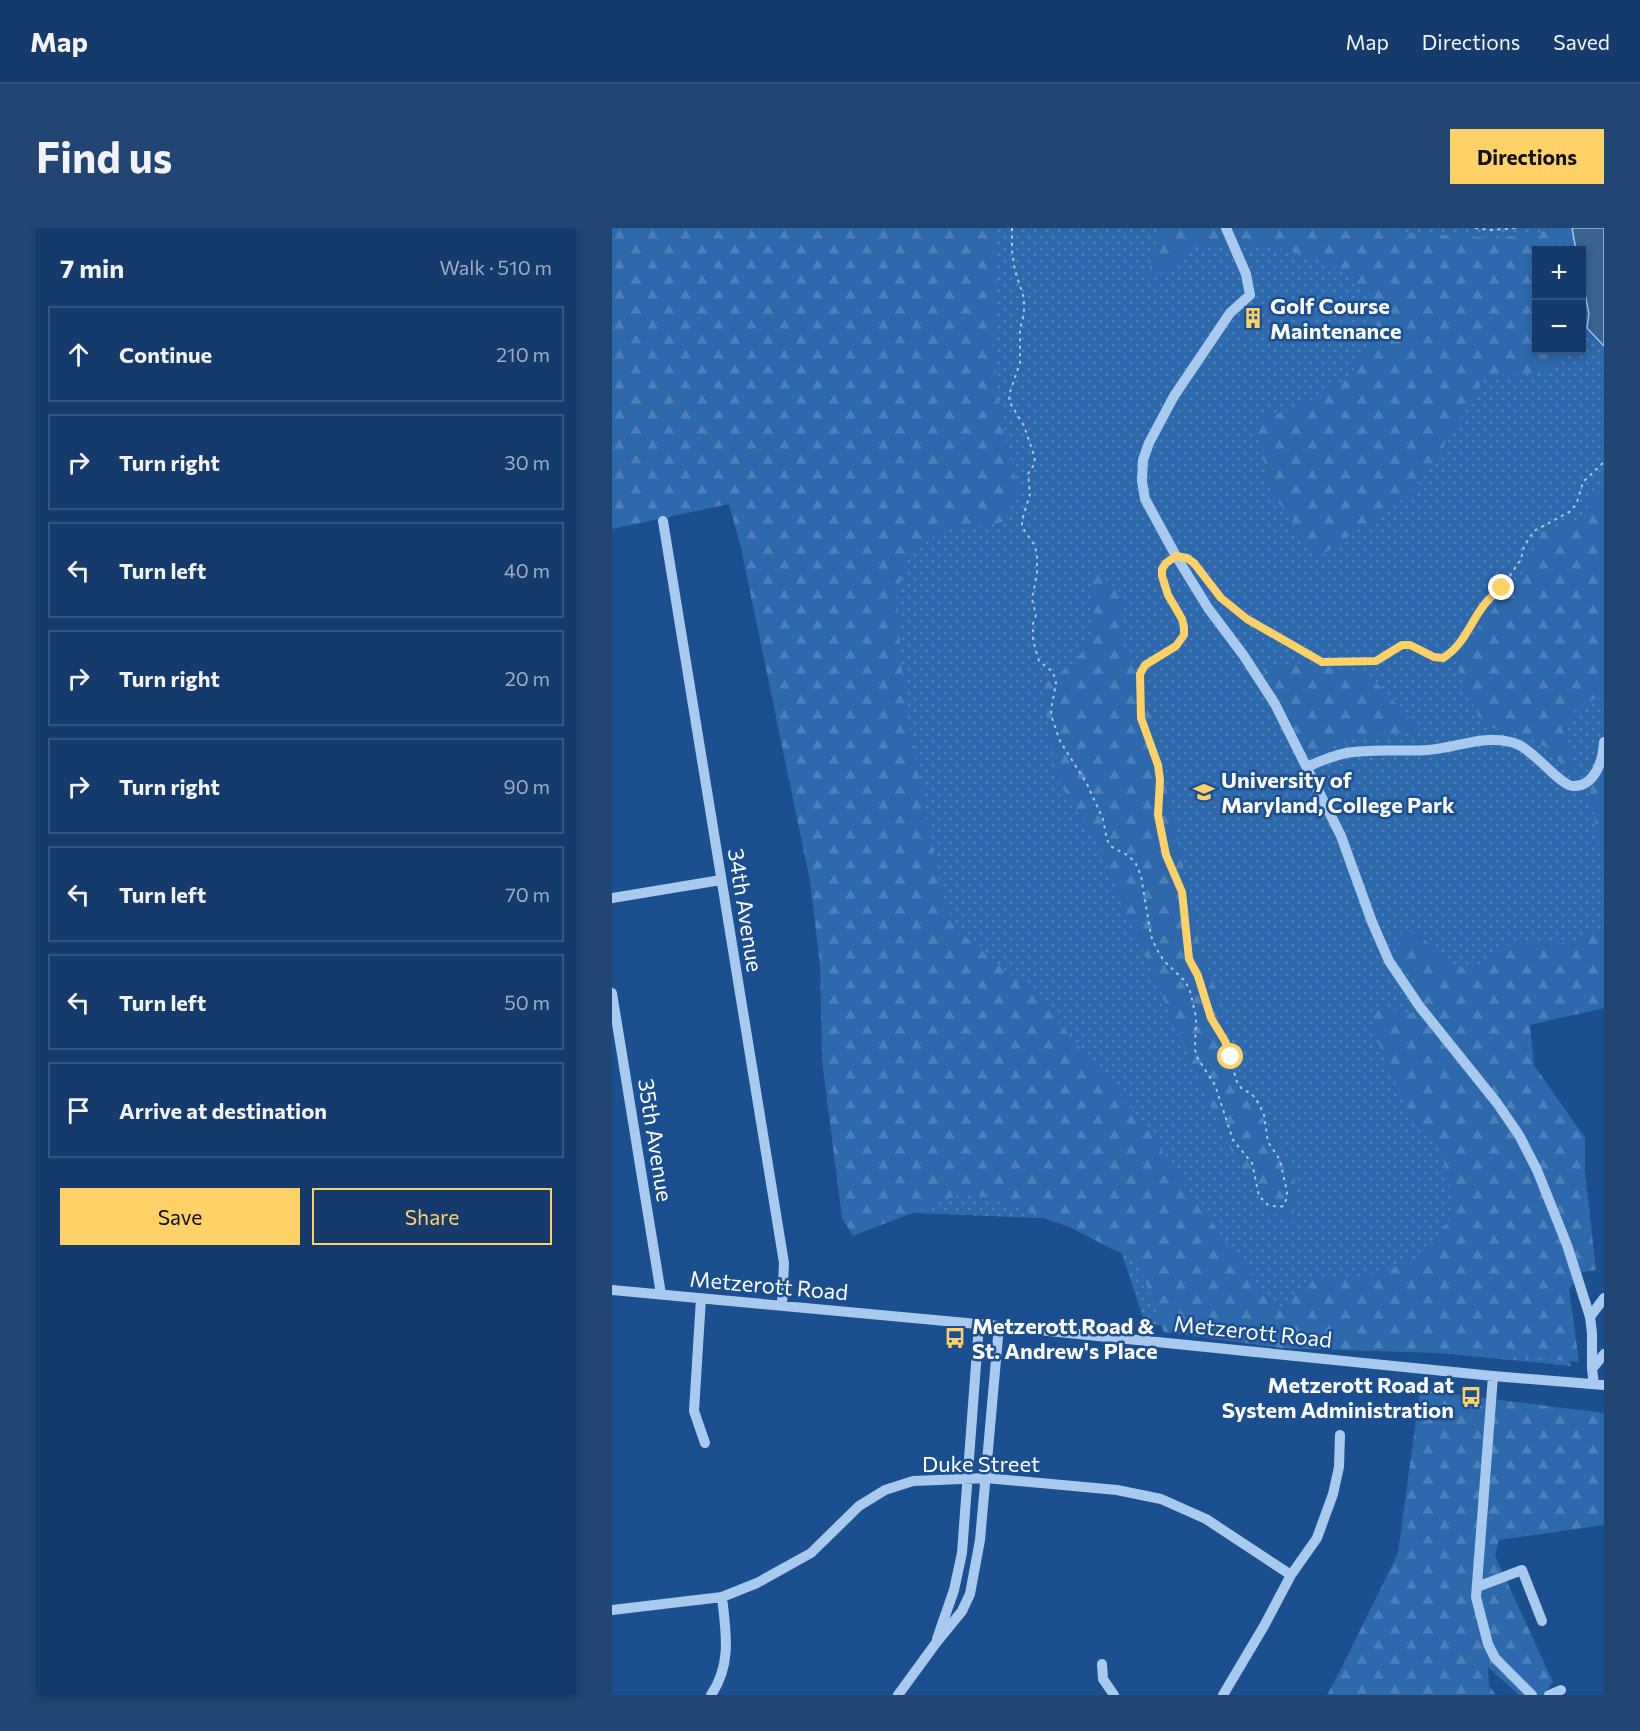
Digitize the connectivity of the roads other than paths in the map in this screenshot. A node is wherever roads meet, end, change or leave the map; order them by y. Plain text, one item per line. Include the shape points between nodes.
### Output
1 (1226, 228) edge
2 (663, 521) dead end
3 (1604, 742) edge
4 (1307, 767) junction
5 (721, 880) junction
6 (612, 898) edge
7 (612, 993) edge
8 (612, 1290) edge
9 (661, 1294) junction
10 (701, 1298) junction
11 (1604, 1298) edge
12 (782, 1305) junction
13 (1590, 1317) junction
14 (980, 1324) junction
15 (999, 1326) junction
16 (1604, 1354) edge
17 (1592, 1369) junction
18 (1493, 1376) junction
19 (1599, 1385) edge
20 (1340, 1435) dead end
21 (705, 1443) dead end
22 (968, 1478) junction
23 (986, 1478) junction
24 (1291, 1575) junction
25 (1477, 1587) junction
26 (722, 1597) junction
27 (612, 1610) edge
28 (1542, 1620) dead end
29 (936, 1642) junction
30 (1102, 1664) dead end
31 (1561, 1690) dead end
32 (711, 1695) edge
33 (898, 1695) edge
34 (1114, 1695) edge
35 (1222, 1695) edge
36 (1532, 1695) edge
37 (1549, 1695) edge

1 - 4 street via 1246,274 1250,295 1230,313 1174,396 1149,443 1142,482 1145,499 1176,556 1275,704
2 - 5 street, 34th Avenue
3 - 4 street via 1593,777 1574,786 1565,784 1530,750 1501,740 1430,750 1348,753
4 - 13 street via 1341,836 1389,961 1519,1135 1567,1245
5 - 6 street
5 - 12 street, 34th Avenue via 784,1263
7 - 9 street, 35th Avenue
8 - 9 street, Metzerott Road
9 - 10 street, Metzerott Road
10 - 12 street, Metzerott Road
10 - 21 street via 694,1411
11 - 13 street
12 - 14 street, Metzerott Road
13 - 17 street
14 - 15 street, Metzerott Road
14 - 22 street
15 - 18 street, Metzerott Road
15 - 23 street
16 - 17 street
17 - 19 street
18 - 19 street, Metzerott Road
18 - 25 street
20 - 24 street via 1333,1494 1317,1538
22 - 23 street, Duke Street
22 - 26 street, Duke Street via 913,1481 885,1490 859,1506 811,1553
22 - 29 street via 962,1553
23 - 24 street, Duke Street via 1117,1490 1161,1499 1206,1519
23 - 29 street via 970,1594 962,1611
24 - 35 street
25 - 28 street via 1522,1570
25 - 36 street via 1476,1597 1495,1658
26 - 27 street, Duke Street
26 - 32 street via 727,1654
29 - 33 street
30 - 34 street via 1103,1679
31 - 37 street

